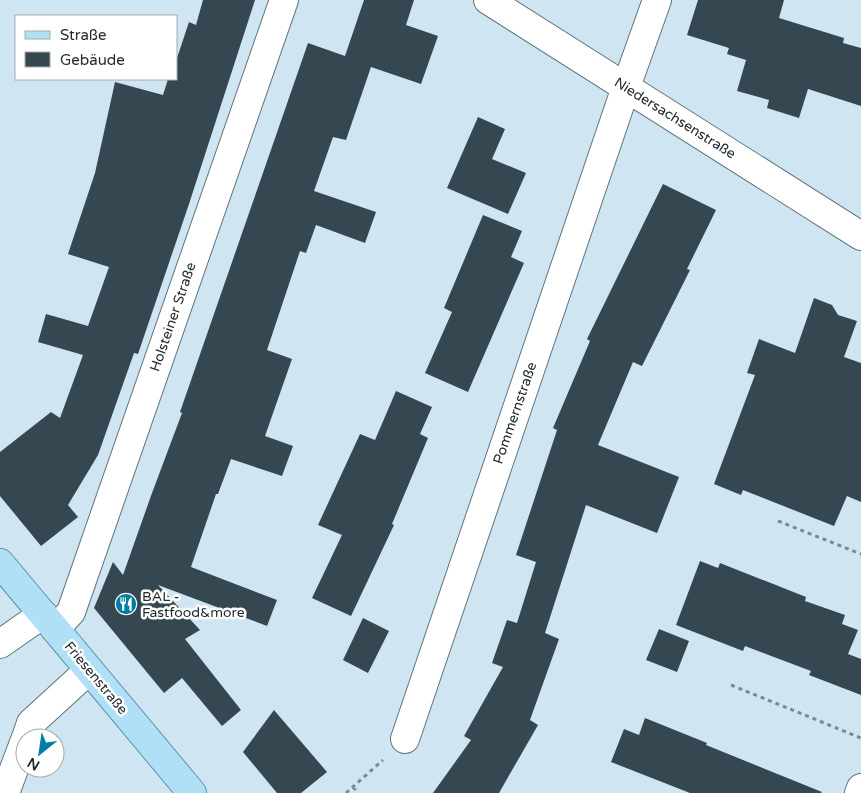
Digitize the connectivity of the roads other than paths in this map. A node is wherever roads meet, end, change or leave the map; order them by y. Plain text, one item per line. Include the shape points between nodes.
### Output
1 (284, 0) edge
2 (488, 0) edge
3 (657, 0) edge
4 (626, 87) junction
5 (861, 236) edge
6 (0, 563) edge
7 (49, 622) junction
8 (0, 644) edge
9 (89, 670) junction
10 (29, 728) edge
11 (405, 739) road end
12 (15, 767) edge
13 (861, 788) edge
14 (6, 793) edge
15 (192, 793) edge
16 (859, 793) edge

1 - 7 street, Holsteiner Straße via 71,612
2 - 4 street, Niedersachsenstraße
3 - 4 street, Pommernstraße
4 - 5 street, Niedersachsenstraße
4 - 11 street, Pommernstraße
6 - 7 main road, Friesenstraße
7 - 8 street, Holsteiner Straße
7 - 9 main road, Friesenstraße
9 - 10 street
9 - 15 main road, Friesenstraße
12 - 14 street
13 - 16 street

